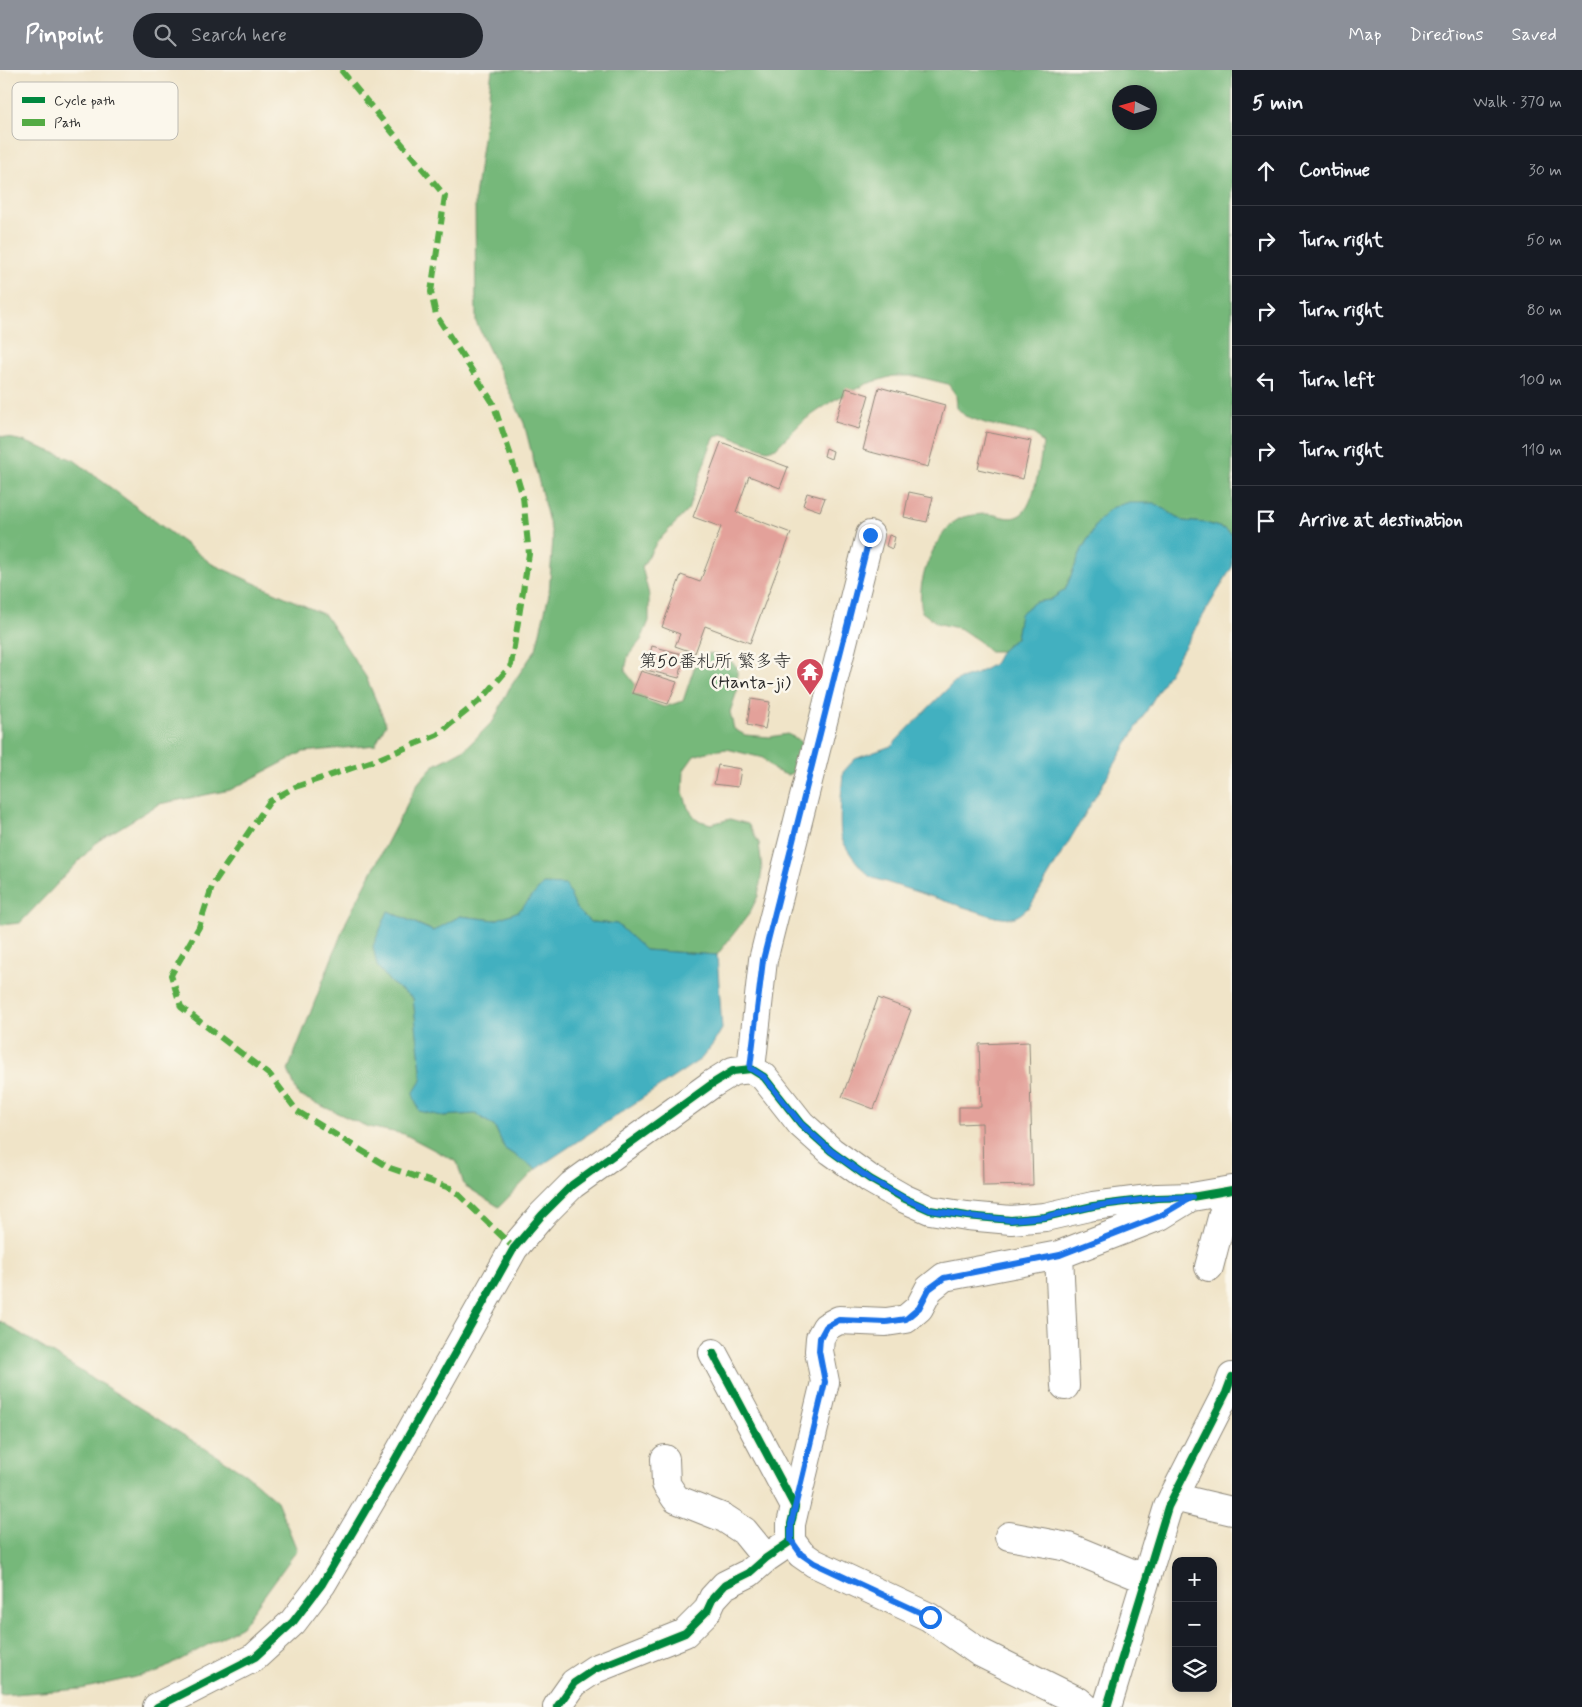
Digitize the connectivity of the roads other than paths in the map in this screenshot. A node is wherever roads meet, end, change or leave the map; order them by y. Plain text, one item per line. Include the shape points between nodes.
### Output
1 (870, 535) dead end
2 (750, 1068) junction
3 (1230, 1190) edge
4 (1192, 1197) junction
5 (1060, 1255) junction
6 (1209, 1267) dead end
7 (713, 1353) dead end
8 (1232, 1377) edge
9 (1065, 1386) dead end
10 (665, 1459) dead end
11 (1173, 1497) junction
12 (795, 1507) junction
13 (1232, 1511) edge
14 (1009, 1536) dead end
15 (791, 1540) junction
16 (766, 1558) junction
17 (1146, 1579) junction
18 (575, 1695) edge
19 (157, 1707) edge
20 (557, 1707) edge
21 (1085, 1707) edge
22 (1107, 1707) edge

1 - 2 street via 763,960
2 - 4 street via 764,1077 801,1124 831,1151 870,1179 930,1210 1011,1220 1045,1217 1094,1206
2 - 19 street via 732,1070 712,1084 572,1186 542,1215 514,1248 392,1466 322,1584 293,1622 255,1657
3 - 4 street
3 - 6 street
4 - 5 street via 1160,1216
5 - 9 street
5 - 12 street via 944,1278 929,1289 919,1308 906,1319 886,1322 839,1320 826,1327 820,1338 819,1351 825,1382
7 - 12 street
8 - 11 street
10 - 16 street via 666,1484 676,1499 724,1518 744,1531
11 - 13 street
11 - 17 street
12 - 15 street
14 - 17 street via 1068,1547
15 - 16 street
15 - 21 street via 801,1554 814,1563 930,1617 979,1652
16 - 18 street via 749,1573 725,1585 707,1611 685,1633 595,1669
17 - 22 street
18 - 20 street

